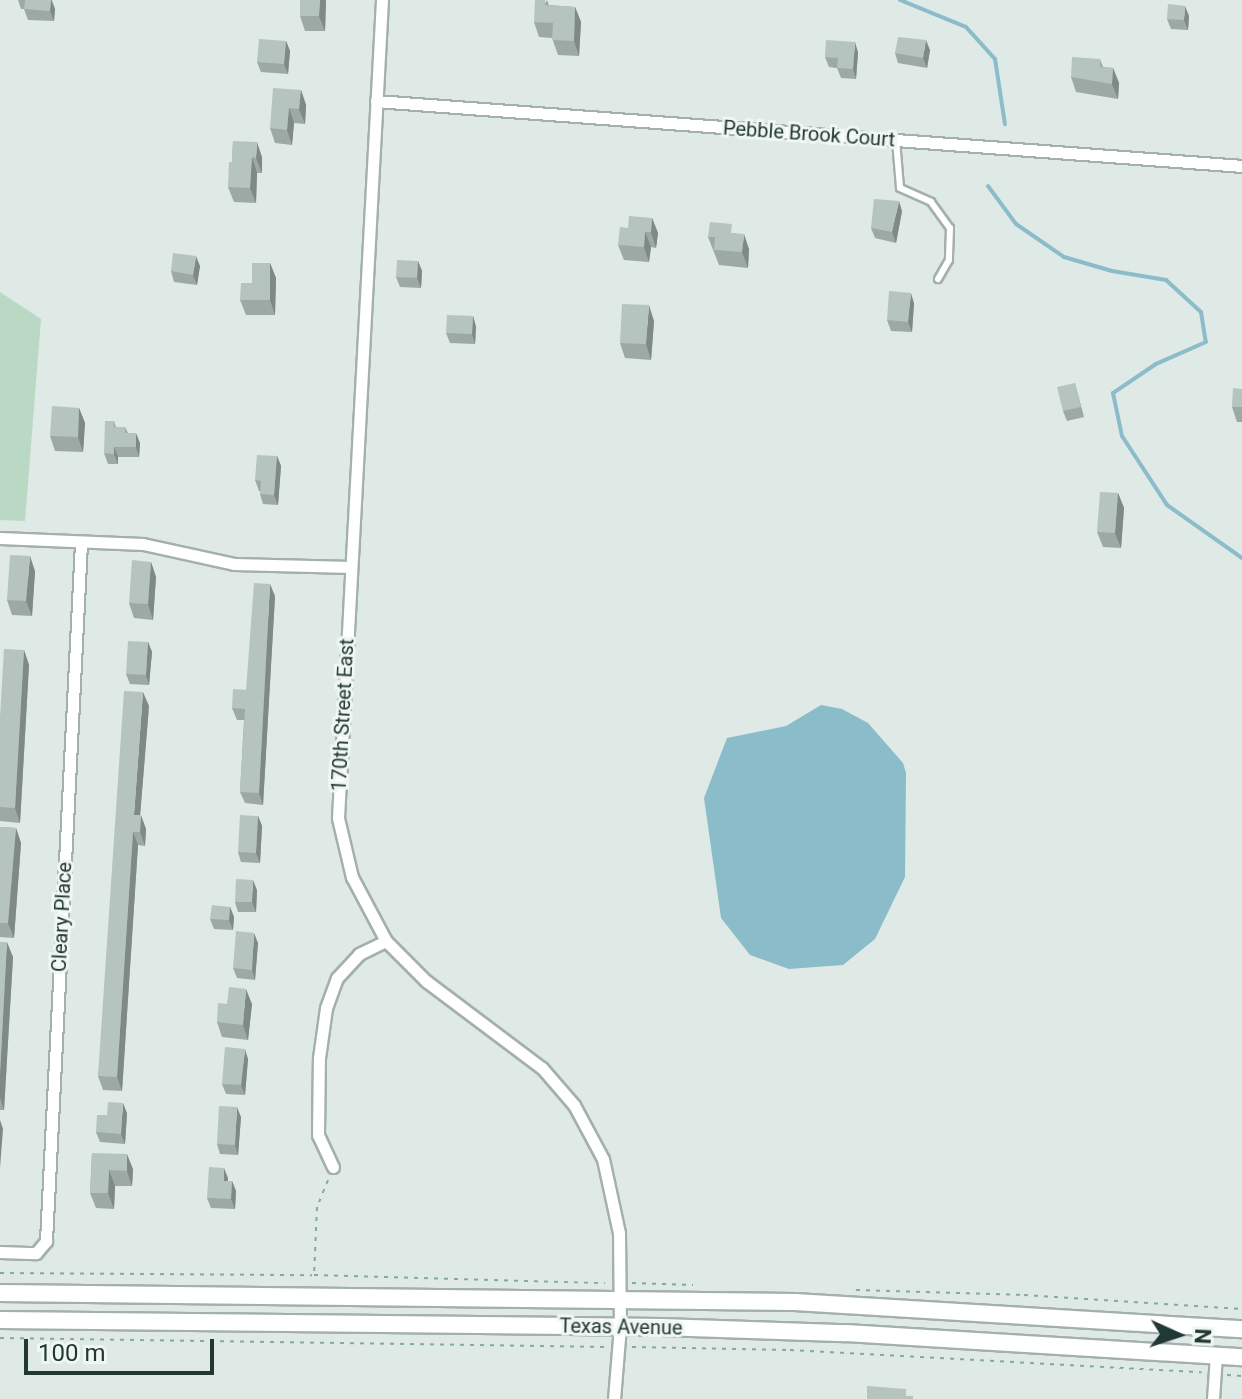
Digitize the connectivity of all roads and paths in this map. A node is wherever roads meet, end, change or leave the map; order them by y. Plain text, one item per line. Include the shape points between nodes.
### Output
1 (382, 0) edge
2 (376, 101) junction
3 (896, 140) junction
4 (1242, 166) edge
5 (938, 279) dead end
6 (0, 538) edge
7 (81, 542) junction
8 (351, 567) junction
9 (386, 941) junction
10 (333, 1167) joint
11 (0, 1252) edge
12 (0, 1273) edge
13 (314, 1275) junction
14 (697, 1285) dead end
15 (853, 1290) dead end
16 (620, 1292) junction
17 (0, 1293) edge
18 (1242, 1309) edge
19 (0, 1320) edge
20 (620, 1326) junction
21 (1242, 1329) edge
22 (1216, 1355) junction
23 (1242, 1357) edge
24 (614, 1399) edge
25 (1213, 1399) edge

1 - 2 street, 170th Street East
2 - 3 street, Pebble Brook Court
2 - 8 street, 170th Street East
3 - 4 street, Pebble Brook Court
3 - 5 lane via 900,188 931,202 950,228 949,260
6 - 7 street
7 - 8 street via 143,544 234,564
7 - 11 street, Cleary Place via 46,1241 36,1253
8 - 9 street, 170th Street East via 338,818 352,877
9 - 10 street via 359,954 344,970 326,1008 318,1135
9 - 16 street, 170th Street East via 426,981 542,1068 574,1105 603,1159 619,1233
10 - 13 path via 317,1207
12 - 13 path
13 - 16 path
14 - 16 path
15 - 18 path
16 - 17 main road, Texas Avenue
16 - 20 street, 170th Street East
16 - 21 main road, Texas Avenue
19 - 20 main road, Texas Avenue
20 - 22 main road, Texas Avenue
20 - 24 street, 170th Street East
22 - 23 main road, Texas Avenue
22 - 25 street

